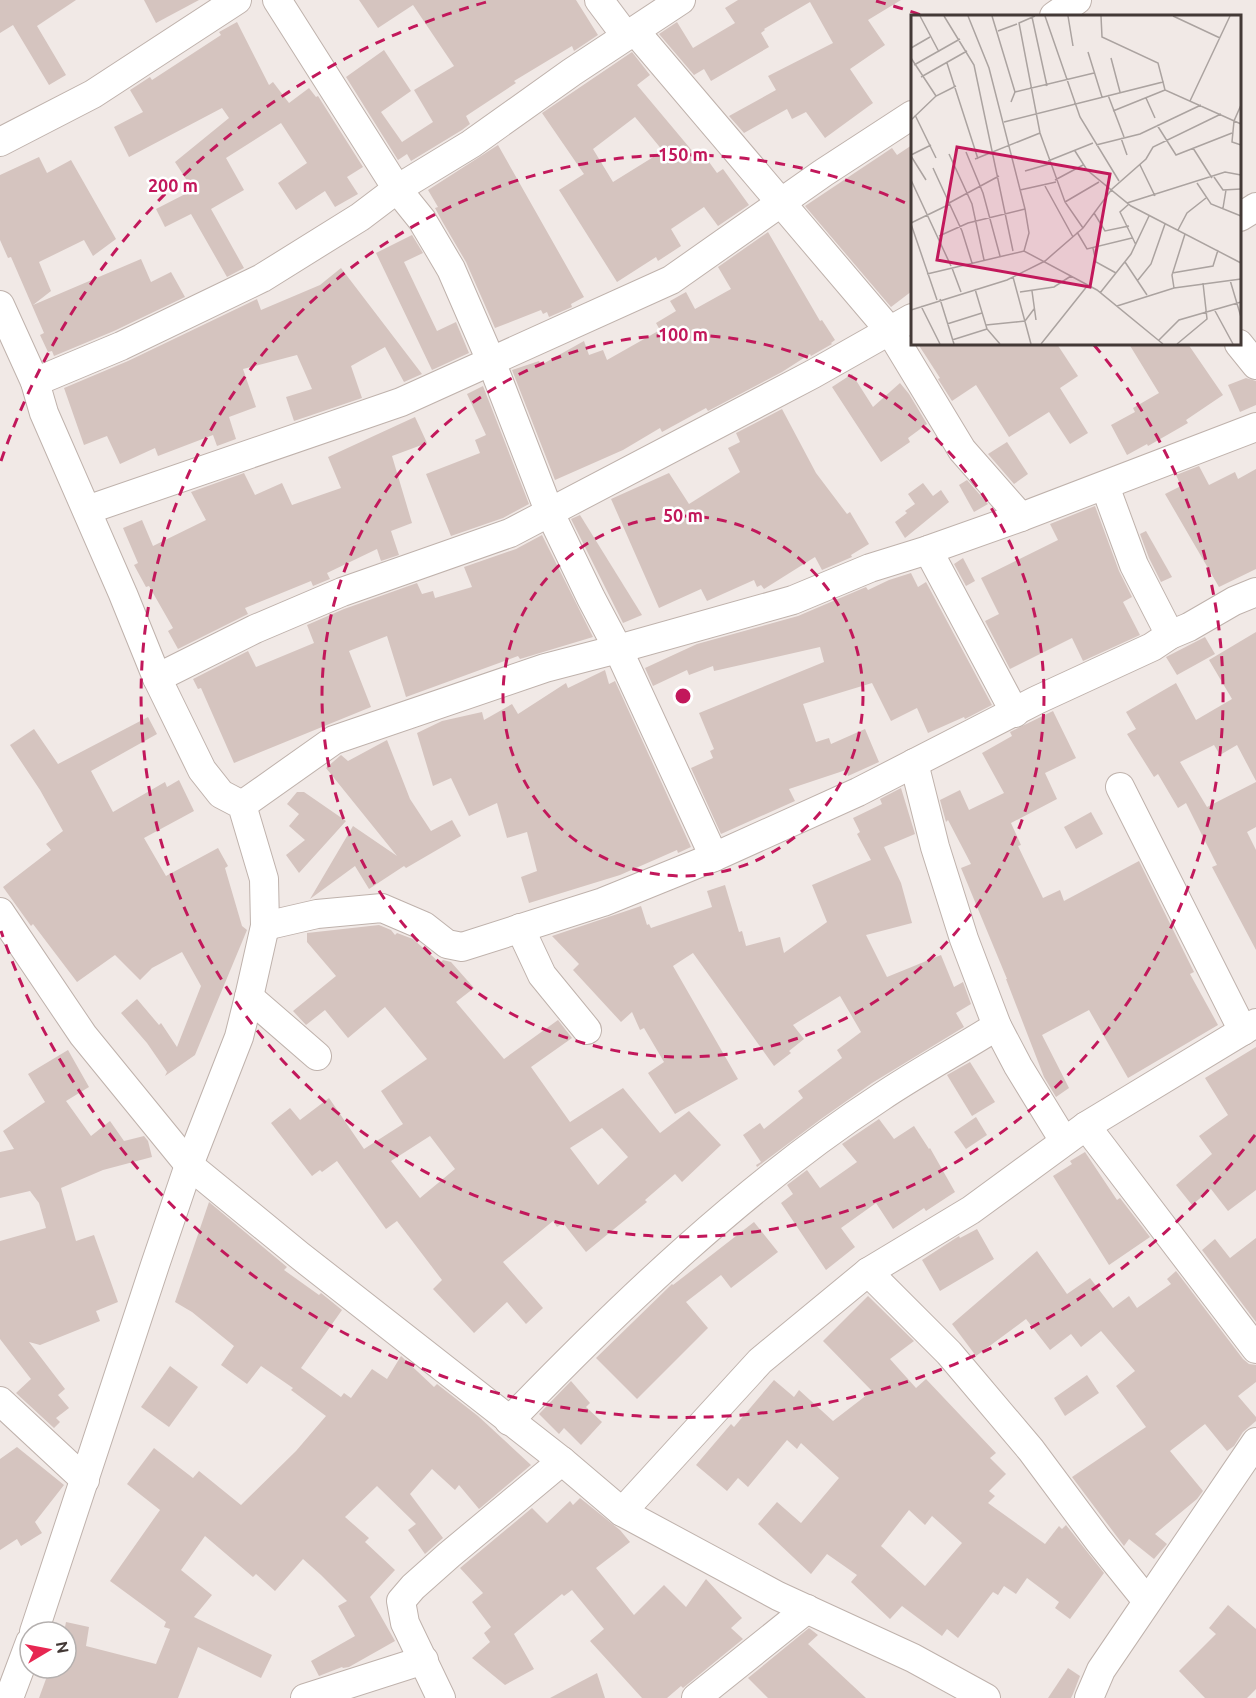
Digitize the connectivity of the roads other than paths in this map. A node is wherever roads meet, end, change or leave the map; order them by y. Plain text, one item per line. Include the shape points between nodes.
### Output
1 (237, 0) edge
2 (277, 0) edge
3 (599, 0) edge
4 (681, 0) edge
5 (1077, 0) edge
6 (1055, 15) edge
7 (630, 34) junction
8 (911, 116) edge
9 (0, 142) edge
10 (397, 189) junction
11 (780, 204) junction
12 (1256, 207) edge
13 (1241, 216) edge
14 (0, 305) edge
15 (901, 325) edge
16 (1240, 345) edge
17 (490, 361) junction
18 (1256, 365) edge
19 (35, 382) junction
20 (1256, 427) edge
21 (1105, 486) junction
22 (87, 510) junction
23 (549, 511) junction
24 (1021, 517) junction
25 (928, 550) junction
26 (1256, 592) edge
27 (1170, 635) junction
28 (618, 650) junction
29 (157, 678) junction
30 (1015, 713) junction
31 (914, 763) junction
32 (1120, 787) dead end
33 (242, 805) junction
34 (714, 857) junction
35 (0, 912) edge
36 (265, 926) junction
37 (520, 928) junction
38 (249, 998) junction
39 (997, 1026) junction
40 (1250, 1027) edge
41 (587, 1030) dead end
42 (317, 1056) dead end
43 (1075, 1133) junction
44 (189, 1165) junction
45 (868, 1272) junction
46 (1256, 1349) edge
47 (0, 1401) edge
48 (509, 1421) junction
49 (1256, 1442) edge
50 (562, 1461) junction
51 (85, 1480) junction
52 (622, 1512) junction
53 (1147, 1601) junction
54 (807, 1609) junction
55 (38, 1620) edge
56 (424, 1660) junction
57 (18, 1664) edge
58 (8, 1683) edge
59 (305, 1698) edge
60 (441, 1698) edge
61 (696, 1698) edge
62 (986, 1698) edge
63 (1089, 1698) edge

1 - 9 street via 93,94
2 - 10 street
3 - 7 street
4 - 7 street
5 - 6 street
7 - 10 street via 471,144
7 - 11 street
8 - 11 street
10 - 17 street via 422,220 451,268
10 - 19 street via 360,217 262,278 121,346
11 - 15 street
11 - 17 street via 671,280
12 - 13 street
14 - 19 street
15 - 23 street
15 - 24 street via 962,450
16 - 18 street
17 - 22 street via 400,402
17 - 23 street
19 - 22 street
20 - 21 street
21 - 24 street
21 - 27 street via 1134,565
22 - 29 street
23 - 28 street
23 - 29 street via 510,533 342,592 255,629
24 - 25 street
25 - 28 street via 870,568 793,600
25 - 30 street
26 - 27 street
27 - 30 street
28 - 33 street via 545,668 334,740
28 - 34 street
29 - 33 street via 202,770 221,794
30 - 31 street
31 - 34 street
31 - 39 street via 946,882
32 - 40 street
33 - 36 street via 264,879
34 - 37 street via 603,902
35 - 44 street via 83,1035
36 - 37 street via 317,914 382,908 424,926 447,944 462,947
36 - 38 street
37 - 41 street via 542,975
38 - 42 street
38 - 44 street via 239,1037
39 - 43 street via 1018,1066
39 - 48 street via 881,1096 733,1209 569,1359
40 - 43 street
43 - 45 street via 971,1210
43 - 46 street
44 - 48 street
44 - 51 street
45 - 52 street via 760,1361
45 - 53 street via 949,1353 1031,1450
47 - 51 street
48 - 50 street
49 - 53 street
50 - 52 street
50 - 56 street via 449,1555 401,1601 405,1623
51 - 55 street
52 - 54 street
53 - 63 street via 1101,1670
54 - 61 street
54 - 62 street via 914,1658
56 - 59 street
56 - 60 street
57 - 58 street

